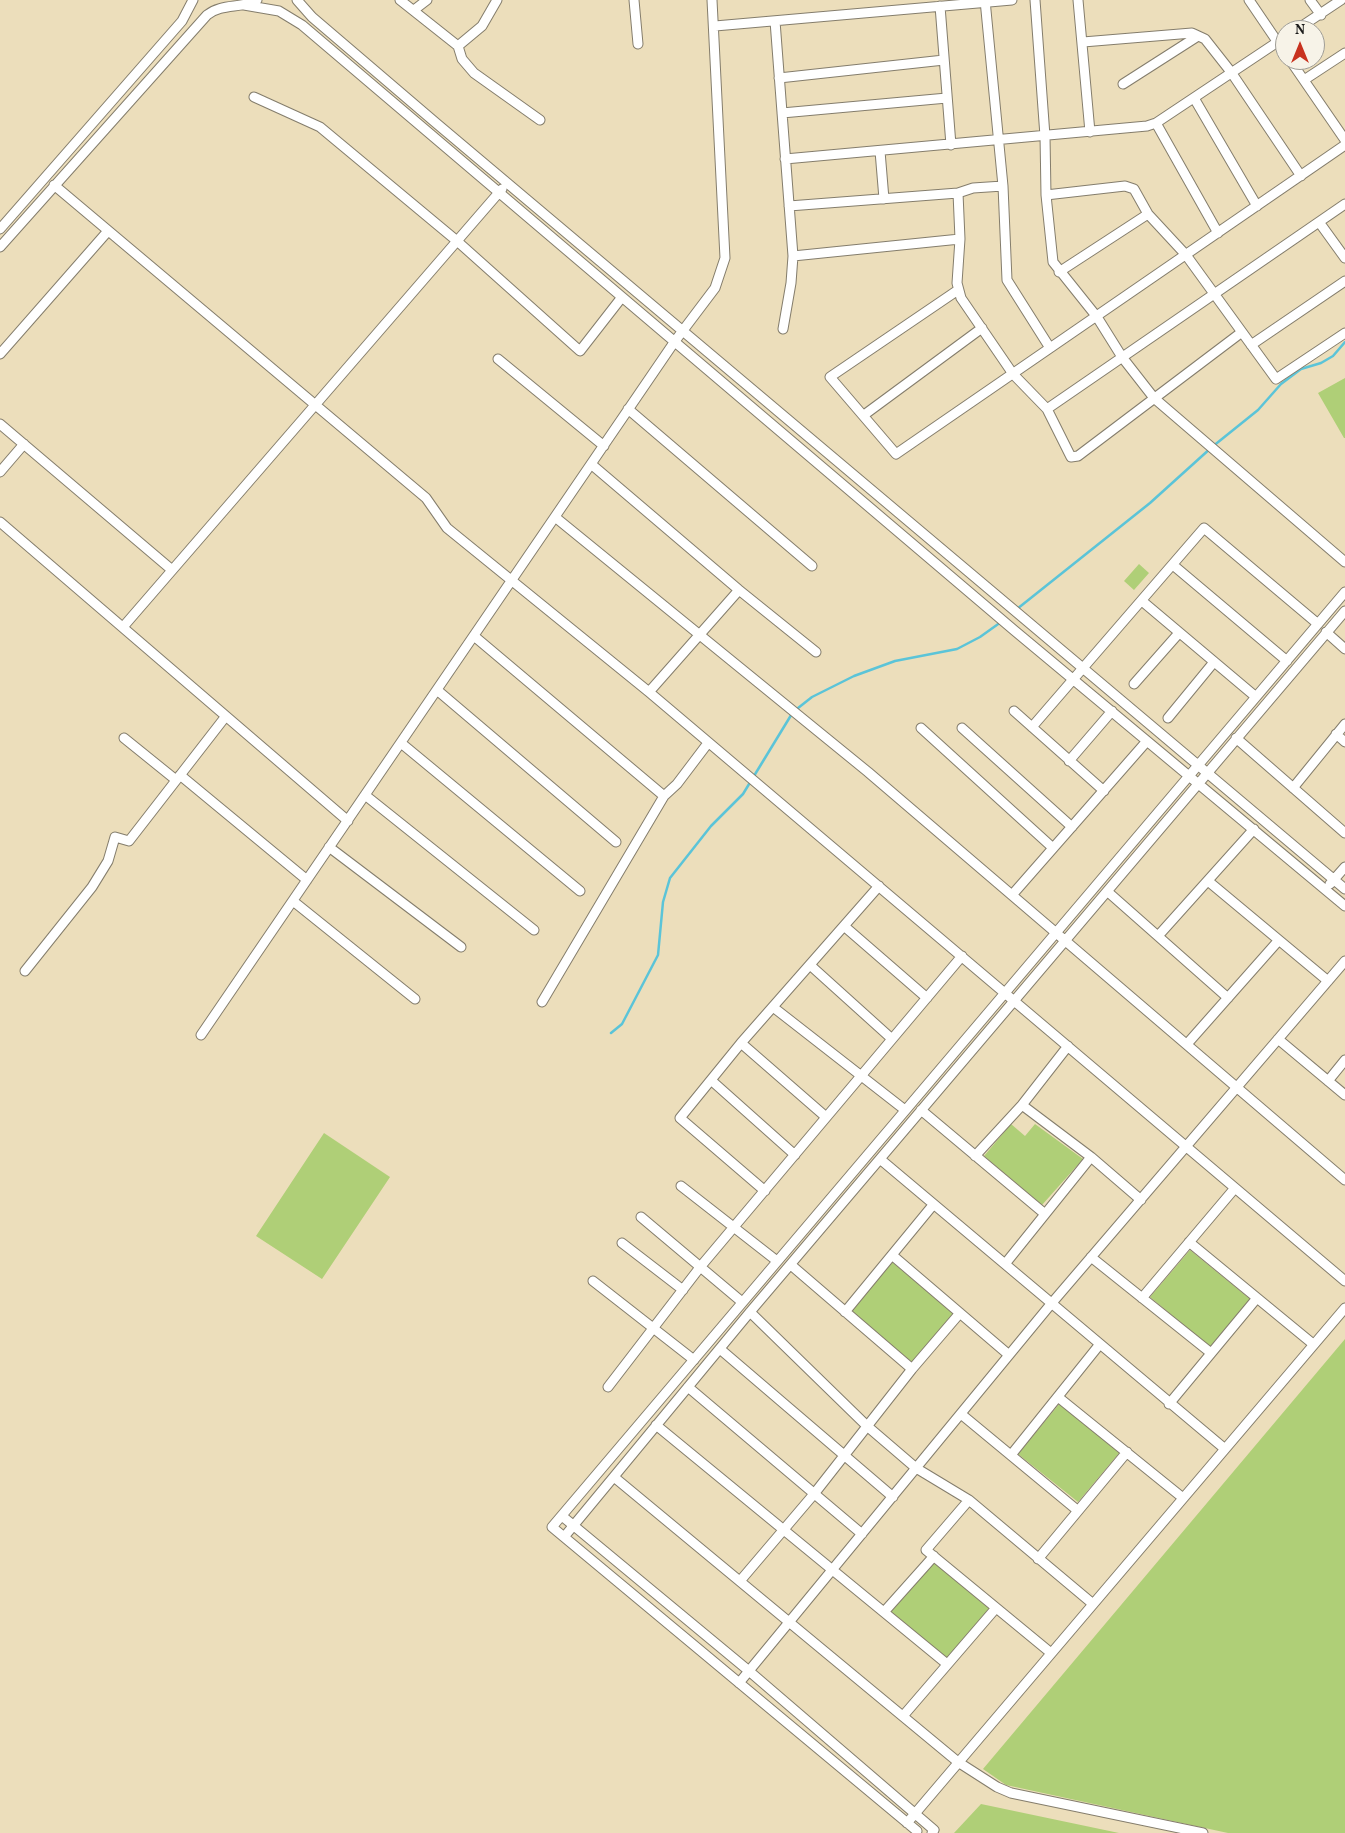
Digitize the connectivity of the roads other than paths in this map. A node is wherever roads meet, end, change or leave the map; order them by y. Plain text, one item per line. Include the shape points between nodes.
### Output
1 (193, 0) edge
2 (215, 0) edge
3 (257, 0) edge
4 (297, 0) edge
5 (400, 0) edge
6 (427, 0) edge
7 (497, 0) edge
8 (634, 0) edge
9 (712, 0) edge
10 (1012, 0) edge
11 (1035, 0) edge
12 (1078, 0) edge
13 (1249, 0) edge
14 (1310, 0) edge
15 (1341, 0) edge
16 (985, 1) edge
17 (239, 5) junction
18 (940, 6) junction
19 (414, 10) junction
20 (1321, 15) junction
21 (1313, 20) edge
22 (775, 21) junction
23 (715, 26) junction
24 (1275, 32) edge
25 (1198, 36) junction
26 (1083, 42) junction
27 (1275, 43) edge
28 (638, 44) dead end
29 (458, 46) junction
30 (1345, 53) edge
31 (944, 60) junction
32 (1297, 70) edge
33 (1231, 72) junction
34 (779, 78) junction
35 (1304, 80) junction
36 (1124, 84) dead end
37 (254, 97) dead end
38 (947, 98) junction
39 (1194, 98) junction
40 (782, 113) junction
41 (540, 120) dead end
42 (1156, 123) junction
43 (1090, 132) junction
44 (1045, 136) junction
45 (998, 140) junction
46 (1345, 140) edge
47 (951, 145) junction
48 (1345, 145) edge
49 (880, 151) junction
50 (785, 159) junction
51 (1301, 176) junction
52 (507, 183) junction
53 (54, 185) junction
54 (1003, 186) junction
55 (499, 193) junction
56 (958, 193) junction
57 (1046, 195) junction
58 (884, 198) junction
59 (1345, 204) edge
60 (789, 206) junction
61 (1257, 206) junction
62 (1148, 214) junction
63 (1319, 222) junction
64 (0, 229) edge
65 (108, 231) junction
66 (1218, 233) junction
67 (960, 239) junction
68 (457, 241) junction
69 (0, 247) edge
70 (1186, 255) junction
71 (793, 256) junction
72 (1345, 258) edge
73 (1058, 272) junction
74 (1345, 281) edge
75 (958, 290) junction
76 (1214, 294) junction
77 (622, 297) junction
78 (1097, 317) junction
79 (982, 328) junction
80 (783, 329) dead end
81 (683, 332) junction
82 (1242, 332) junction
83 (1345, 333) edge
84 (675, 342) junction
85 (1251, 345) junction
86 (1050, 348) junction
87 (0, 354) edge
88 (1122, 357) junction
89 (498, 359) dead end
90 (1013, 374) junction
91 (1154, 398) junction
92 (315, 405) junction
93 (628, 409) junction
94 (1047, 409) junction
95 (864, 415) junction
96 (0, 424) edge
97 (24, 444) junction
98 (604, 446) junction
99 (591, 464) junction
100 (0, 472) edge
101 (555, 517) junction
102 (0, 522) edge
103 (1345, 562) edge
104 (1173, 565) junction
105 (812, 566) dead end
106 (172, 570) junction
107 (512, 581) junction
108 (739, 590) junction
109 (1345, 592) edge
110 (1142, 601) junction
111 (1345, 611) edge
112 (1318, 624) junction
113 (123, 627) junction
114 (1326, 632) junction
115 (1179, 633) junction
116 (700, 634) junction
117 (474, 636) junction
118 (1345, 648) edge
119 (816, 652) dead end
120 (1287, 661) junction
121 (1214, 662) junction
122 (1083, 670) junction
123 (1074, 680) junction
124 (1134, 684) dead end
125 (437, 690) junction
126 (649, 692) junction
127 (1256, 697) junction
128 (1014, 711) dead end
129 (1112, 711) junction
130 (226, 716) junction
131 (1168, 718) dead end
132 (1345, 724) edge
133 (1032, 727) junction
134 (921, 728) dead end
135 (962, 728) dead end
136 (1336, 734) junction
137 (124, 738) dead end
138 (1236, 738) junction
139 (1148, 741) junction
140 (1345, 742) edge
141 (401, 743) junction
142 (708, 743) junction
143 (1069, 761) junction
144 (1197, 766) junction
145 (1208, 774) junction
146 (1188, 775) junction
147 (178, 778) junction
148 (1200, 784) junction
149 (1293, 788) junction
150 (1104, 792) junction
151 (365, 795) junction
152 (664, 796) junction
153 (348, 821) junction
154 (1072, 827) junction
155 (1254, 830) junction
156 (1345, 833) edge
157 (616, 842) dead end
158 (330, 847) junction
159 (1053, 848) junction
160 (1345, 867) edge
161 (307, 880) junction
162 (1334, 880) junction
163 (1208, 881) junction
164 (879, 886) junction
165 (1345, 889) edge
166 (1325, 890) junction
167 (580, 891) dead end
168 (1108, 892) junction
169 (1012, 895) junction
170 (293, 901) junction
171 (1345, 906) edge
172 (844, 926) junction
173 (534, 930) dead end
174 (1057, 933) junction
175 (1158, 936) junction
176 (1064, 940) junction
177 (1279, 940) junction
178 (461, 947) dead end
179 (962, 956) junction
180 (1345, 961) edge
181 (810, 965) junction
182 (25, 971) dead end
183 (1328, 981) junction
184 (1004, 994) junction
185 (927, 998) junction
186 (1228, 998) junction
187 (415, 999) dead end
188 (1013, 1000) junction
189 (542, 1002) dead end
190 (773, 1007) junction
191 (202, 1035) dead end
192 (892, 1039) junction
193 (1278, 1039) junction
194 (741, 1043) junction
195 (1187, 1044) junction
196 (1068, 1046) junction
197 (1345, 1060) edge
198 (861, 1076) junction
199 (712, 1081) junction
200 (1328, 1081) junction
201 (1236, 1088) junction
202 (1345, 1095) edge
203 (1022, 1105) junction
204 (905, 1110) junction
205 (921, 1110) junction
206 (826, 1117) junction
207 (1186, 1147) junction
208 (795, 1155) junction
209 (975, 1156) junction
210 (1091, 1157) junction
211 (880, 1159) junction
212 (1345, 1180) edge
213 (682, 1186) dead end
214 (1235, 1188) junction
215 (765, 1190) junction
216 (1141, 1200) junction
217 (933, 1205) junction
218 (1045, 1214) junction
219 (641, 1217) dead end
220 (734, 1227) junction
221 (1189, 1242) junction
222 (622, 1243) dead end
223 (892, 1255) junction
224 (1091, 1257) junction
225 (777, 1261) junction
226 (1005, 1264) junction
227 (790, 1265) junction
228 (701, 1266) junction
229 (593, 1281) dead end
230 (1345, 1281) edge
231 (683, 1290) junction
232 (1142, 1298) junction
233 (1257, 1298) junction
234 (742, 1302) junction
235 (1051, 1304) junction
236 (1345, 1308) edge
237 (750, 1312) junction
238 (845, 1312) junction
239 (960, 1313) junction
240 (654, 1327) junction
241 (1100, 1344) junction
242 (1313, 1344) junction
243 (720, 1349) junction
244 (1211, 1353) junction
245 (1009, 1355) junction
246 (694, 1360) junction
247 (912, 1369) junction
248 (608, 1387) dead end
249 (688, 1387) junction
250 (1058, 1397) junction
251 (1169, 1404) junction
252 (961, 1414) junction
253 (656, 1425) junction
254 (867, 1426) junction
255 (1225, 1449) junction
256 (1127, 1452) junction
257 (1011, 1455) junction
258 (845, 1456) junction
259 (916, 1468) junction
260 (614, 1477) junction
261 (814, 1494) junction
262 (893, 1497) junction
263 (1183, 1498) junction
264 (969, 1500) junction
265 (1078, 1510) junction
266 (562, 1516) junction
267 (574, 1526) junction
268 (783, 1530) junction
269 (862, 1534) junction
270 (564, 1537) junction
271 (934, 1556) junction
272 (1038, 1558) junction
273 (832, 1570) junction
274 (740, 1581) junction
275 (1093, 1604) junction
276 (996, 1608) junction
277 (884, 1612) junction
278 (789, 1622) junction
279 (1051, 1653) junction
280 (947, 1664) junction
281 (749, 1671) junction
282 (739, 1683) junction
283 (903, 1716) junction
284 (958, 1762) junction
285 (914, 1814) junction
286 (925, 1822) junction
287 (907, 1823) junction
288 (916, 1832) edge
289 (932, 1833) edge
290 (1203, 1833) edge

1 - 64 street via 182,21
2 - 17 street
3 - 17 street
4 - 52 street via 312,17
5 - 19 street
6 - 19 street
7 - 29 street via 482,26
8 - 28 street
9 - 23 street
10 - 16 street
11 - 44 street
12 - 26 street
13 - 24 street
14 - 20 street
15 - 20 street
16 - 18 street
16 - 45 street
17 - 53 street via 217,8 207,15
17 - 55 street via 279,12 302,25
18 - 22 street
18 - 31 street
19 - 29 street
20 - 21 street
22 - 23 street
22 - 34 street
23 - 81 street via 725,258 714,288
25 - 26 street via 1192,33
25 - 33 street via 1205,39
25 - 36 street
26 - 43 street
27 - 33 street
29 - 41 street via 462,60 474,73
30 - 35 street
31 - 34 street
31 - 38 street
32 - 35 street
33 - 39 street
33 - 51 street
34 - 40 street
35 - 46 street
37 - 68 street via 320,127
38 - 40 street
38 - 47 street
39 - 42 street
39 - 61 street
40 - 50 street
42 - 43 street
42 - 66 street
43 - 44 street
44 - 45 street
44 - 57 street
45 - 47 street
45 - 54 street
47 - 49 street
48 - 51 street
49 - 50 street
49 - 58 street
50 - 60 street
51 - 61 street
52 - 55 street
52 - 81 street
53 - 65 street
53 - 69 street
54 - 56 street via 973,188
54 - 86 street via 1006,280
55 - 68 street
55 - 77 street
56 - 58 street
56 - 67 street
57 - 62 street via 1130,187
57 - 73 street via 1053,262
58 - 60 street
59 - 63 street
60 - 71 street
61 - 66 street
62 - 70 street
62 - 73 street
63 - 72 street
63 - 76 street
65 - 87 street
65 - 92 street
66 - 70 street
67 - 71 street
67 - 75 street
68 - 77 street via 580,350
68 - 92 street
70 - 76 street
70 - 78 street
71 - 80 street
73 - 78 street
74 - 85 street
75 - 79 street
75 - 95 street via 830,377
76 - 82 street
76 - 88 street
77 - 84 street
78 - 86 street
78 - 88 street
79 - 90 street
79 - 95 street
81 - 84 street
81 - 122 street
82 - 85 street
82 - 91 street
83 - 85 street via 1276,380
84 - 93 street
84 - 123 street
86 - 90 street
88 - 91 street
88 - 94 street
89 - 98 street
90 - 94 street
90 - 95 street via 896,454
91 - 94 street via 1074,458 1069,456
91 - 103 street
92 - 106 street
92 - 107 street via 426,498 446,528
93 - 98 street
93 - 105 street
96 - 97 street
97 - 100 street
97 - 106 street
98 - 99 street
99 - 101 street
99 - 108 street
101 - 107 street
101 - 116 street
102 - 113 street
104 - 110 street
104 - 112 street via 1204,528
104 - 120 street
106 - 113 street
107 - 117 street
107 - 126 street
108 - 116 street
108 - 119 street
109 - 112 street
110 - 115 street
110 - 122 street
111 - 114 street
112 - 120 street
113 - 130 street
114 - 118 street
114 - 138 street
115 - 121 street
115 - 124 street
116 - 126 street
116 - 169 street
117 - 125 street
117 - 152 street
120 - 127 street
121 - 127 street
121 - 131 street
122 - 123 street
122 - 144 street
123 - 129 street
123 - 133 street
125 - 141 street
125 - 157 street
126 - 142 street
127 - 144 street
128 - 133 street
129 - 139 street
129 - 143 street
130 - 147 street
130 - 153 street
132 - 136 street
133 - 143 street
134 - 159 street
135 - 154 street
136 - 140 street
136 - 149 street
137 - 147 street
138 - 145 street
138 - 149 street
139 - 146 street
139 - 150 street
141 - 151 street
141 - 167 street
142 - 152 street
142 - 164 street
143 - 150 street
144 - 145 street
144 - 146 street
145 - 148 street
145 - 162 street
146 - 148 street
146 - 174 street
147 - 161 street
147 - 182 street via 129,841 115,837 108,861 92,887
148 - 155 street
148 - 168 street
149 - 156 street
150 - 154 street
151 - 153 street
151 - 173 street
152 - 189 street
153 - 158 street
154 - 159 street
155 - 163 street
155 - 166 street
158 - 161 street
158 - 178 street
159 - 169 street
160 - 162 street
161 - 170 street
162 - 165 street
162 - 166 street
163 - 175 street
163 - 177 street
164 - 172 street
164 - 179 street
166 - 171 street
168 - 175 street
168 - 176 street
169 - 174 street
170 - 187 street
170 - 191 street
172 - 181 street
172 - 185 street
174 - 176 street
174 - 184 street
175 - 186 street
176 - 188 street
176 - 195 street
177 - 183 street
177 - 186 street
179 - 184 street
179 - 185 street
180 - 183 street
181 - 190 street
181 - 192 street
183 - 193 street
184 - 188 street
184 - 204 street
185 - 192 street
186 - 195 street
188 - 196 street
188 - 205 street
190 - 194 street
190 - 198 street
192 - 198 street
193 - 200 street
193 - 201 street
194 - 199 street
194 - 206 street
195 - 201 street
196 - 203 street
196 - 207 street
197 - 200 street
198 - 204 street
198 - 206 street
199 - 208 street
199 - 215 street via 680,1118
200 - 202 street
201 - 207 street
201 - 212 street
203 - 209 street
203 - 210 street
204 - 225 street
205 - 209 street
205 - 211 street
206 - 208 street
207 - 214 street
207 - 216 street
208 - 215 street
209 - 218 street
210 - 216 street
210 - 218 street
211 - 217 street
211 - 227 street
213 - 220 street
214 - 221 street
214 - 230 street
215 - 220 street
216 - 224 street
217 - 223 street
217 - 226 street
218 - 226 street
219 - 228 street
220 - 225 street
220 - 228 street
221 - 232 street
221 - 233 street
222 - 231 street
223 - 238 street
223 - 239 street
224 - 232 street
224 - 235 street
225 - 234 street
226 - 235 street
227 - 237 street
227 - 238 street
228 - 231 street
228 - 234 street
229 - 240 street
231 - 240 street
232 - 244 street
233 - 242 street
233 - 244 street
234 - 246 street
235 - 241 street
235 - 245 street
236 - 242 street
237 - 243 street
237 - 254 street
238 - 247 street
239 - 245 street
239 - 247 street
240 - 246 street
240 - 248 street
241 - 250 street
241 - 251 street
242 - 255 street
243 - 249 street
243 - 258 street
244 - 251 street
245 - 252 street
246 - 266 street
247 - 254 street
249 - 253 street
249 - 261 street
250 - 256 street
250 - 257 street
251 - 255 street
252 - 257 street
252 - 259 street
253 - 260 street
253 - 268 street
254 - 258 street
254 - 259 street
255 - 263 street
256 - 263 street
256 - 265 street
257 - 265 street
258 - 261 street
258 - 262 street
259 - 262 street
259 - 264 street
260 - 267 street
260 - 274 street
261 - 268 street
261 - 269 street
262 - 269 street
263 - 275 street
264 - 271 street via 926,1550
264 - 272 street
265 - 272 street
266 - 267 street
266 - 270 street via 552,1527
267 - 270 street
267 - 281 street
268 - 273 street
268 - 274 street
269 - 273 street
270 - 282 street
271 - 276 street
271 - 277 street
272 - 275 street
273 - 277 street
273 - 278 street
274 - 278 street
275 - 279 street
276 - 279 street
276 - 280 street
277 - 280 street
278 - 281 street
278 - 283 street
279 - 284 street
280 - 283 street
281 - 282 street
281 - 285 street
282 - 287 street
283 - 284 street
284 - 285 street
284 - 290 street via 1011,1793
285 - 286 street
285 - 287 street
286 - 288 street
286 - 289 street via 934,1830
287 - 288 street

